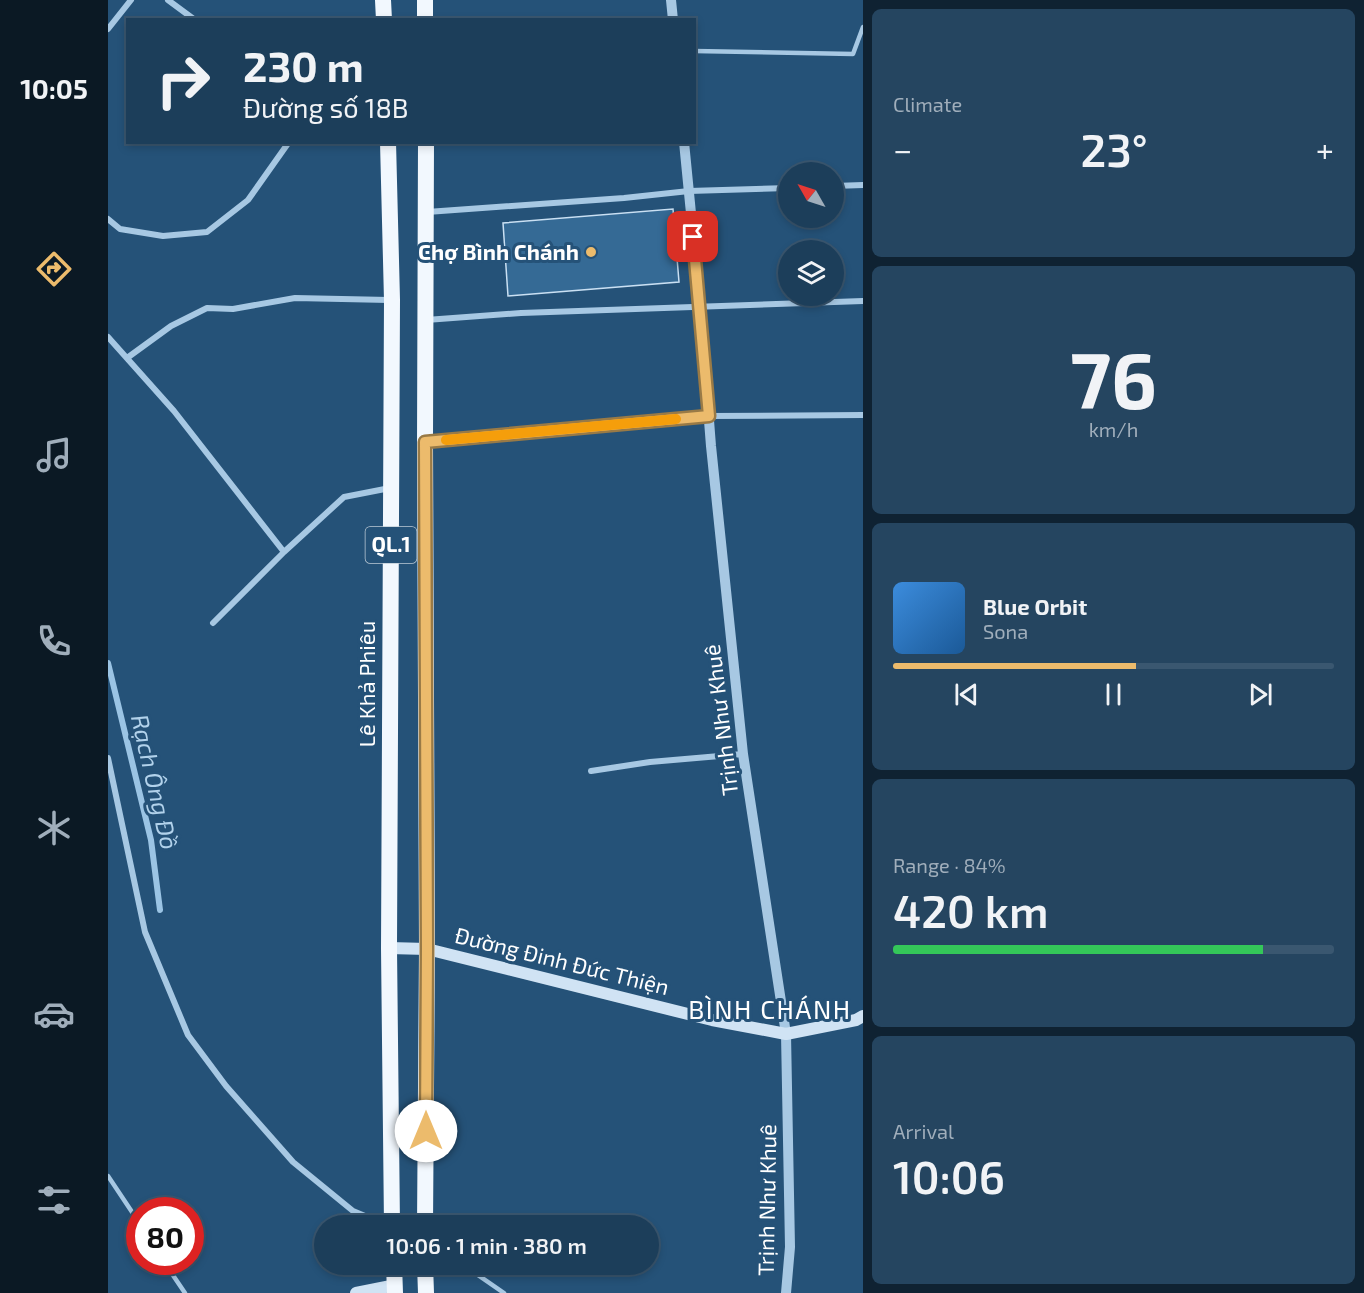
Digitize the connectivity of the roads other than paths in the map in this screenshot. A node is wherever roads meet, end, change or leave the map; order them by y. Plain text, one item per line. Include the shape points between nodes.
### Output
1 (131, 0) edge
2 (168, 0) edge
3 (383, 0) edge
4 (424, 0) edge
5 (671, 0) edge
6 (192, 18) edge
7 (384, 18) edge
8 (425, 18) edge
9 (672, 18) edge
10 (863, 27) edge
11 (108, 28) edge
12 (696, 51) edge
13 (288, 144) edge
14 (388, 144) edge
15 (426, 144) edge
16 (684, 144) edge
17 (863, 185) edge
18 (844, 186) edge
19 (778, 188) edge
20 (689, 191) junction
21 (426, 212) junction
22 (108, 219) edge
23 (392, 300) junction
24 (863, 301) edge
25 (700, 305) junction
26 (425, 320) junction
27 (108, 337) edge
28 (127, 358) junction
29 (863, 415) edge
30 (709, 416) junction
31 (425, 442) junction
32 (391, 488) junction
33 (284, 552) junction
34 (213, 623) dead end
35 (743, 754) junction
36 (108, 758) edge
37 (591, 771) dead end
38 (389, 948) junction
39 (427, 949) junction
40 (863, 1016) edge
41 (786, 1034) junction
42 (108, 1176) edge
43 (126, 1203) edge
44 (363, 1215) edge
45 (390, 1215) edge
46 (425, 1215) edge
47 (173, 1275) edge
48 (426, 1275) edge
49 (478, 1275) edge
50 (395, 1289) edge
51 (185, 1293) edge
52 (356, 1293) edge
53 (426, 1293) edge
54 (504, 1293) edge
55 (786, 1293) edge

1 - 11 street
2 - 6 street
3 - 7 highway
4 - 8 highway
5 - 9 street
10 - 12 lane via 853,54
13 - 22 street via 248,200 207,232 163,236 120,228
14 - 23 highway, Lê Khả Phiêu / QL.1
15 - 21 highway, QL.1
16 - 20 street, Trịnh Như Khuê
17 - 18 street
19 - 20 street
20 - 21 street
20 - 25 street, Trịnh Như Khuê
21 - 26 highway, QL.1
23 - 28 street via 295,298 232,309 207,309 171,326
23 - 32 highway, Lê Khả Phiêu / QL.1
24 - 25 street
25 - 26 street
25 - 30 street, Trịnh Như Khuê
26 - 31 highway, QL.1
27 - 28 street
28 - 33 street via 174,411
29 - 30 street
30 - 31 street
30 - 35 street, Trịnh Như Khuê
31 - 39 highway, QL.1
32 - 33 street via 344,497
32 - 38 highway, Lê Khả Phiêu / QL.1
33 - 34 street
35 - 37 street
35 - 41 street, Trịnh Như Khuê
36 - 44 street via 146,932 188,1035 226,1086 293,1162
38 - 39 main road, Đường Đinh Đức Thiện
38 - 45 highway, Lê Khả Phiêu / QL.1
39 - 41 main road, Đường Đinh Đức Thiện via 712,1020
39 - 46 highway, QL.1
40 - 41 main road, Đường Đinh Đức Thiện
41 - 55 street, Trịnh Như Khuê via 790,1247
42 - 43 lane
47 - 51 lane
48 - 53 highway
49 - 54 lane
50 - 52 main road

